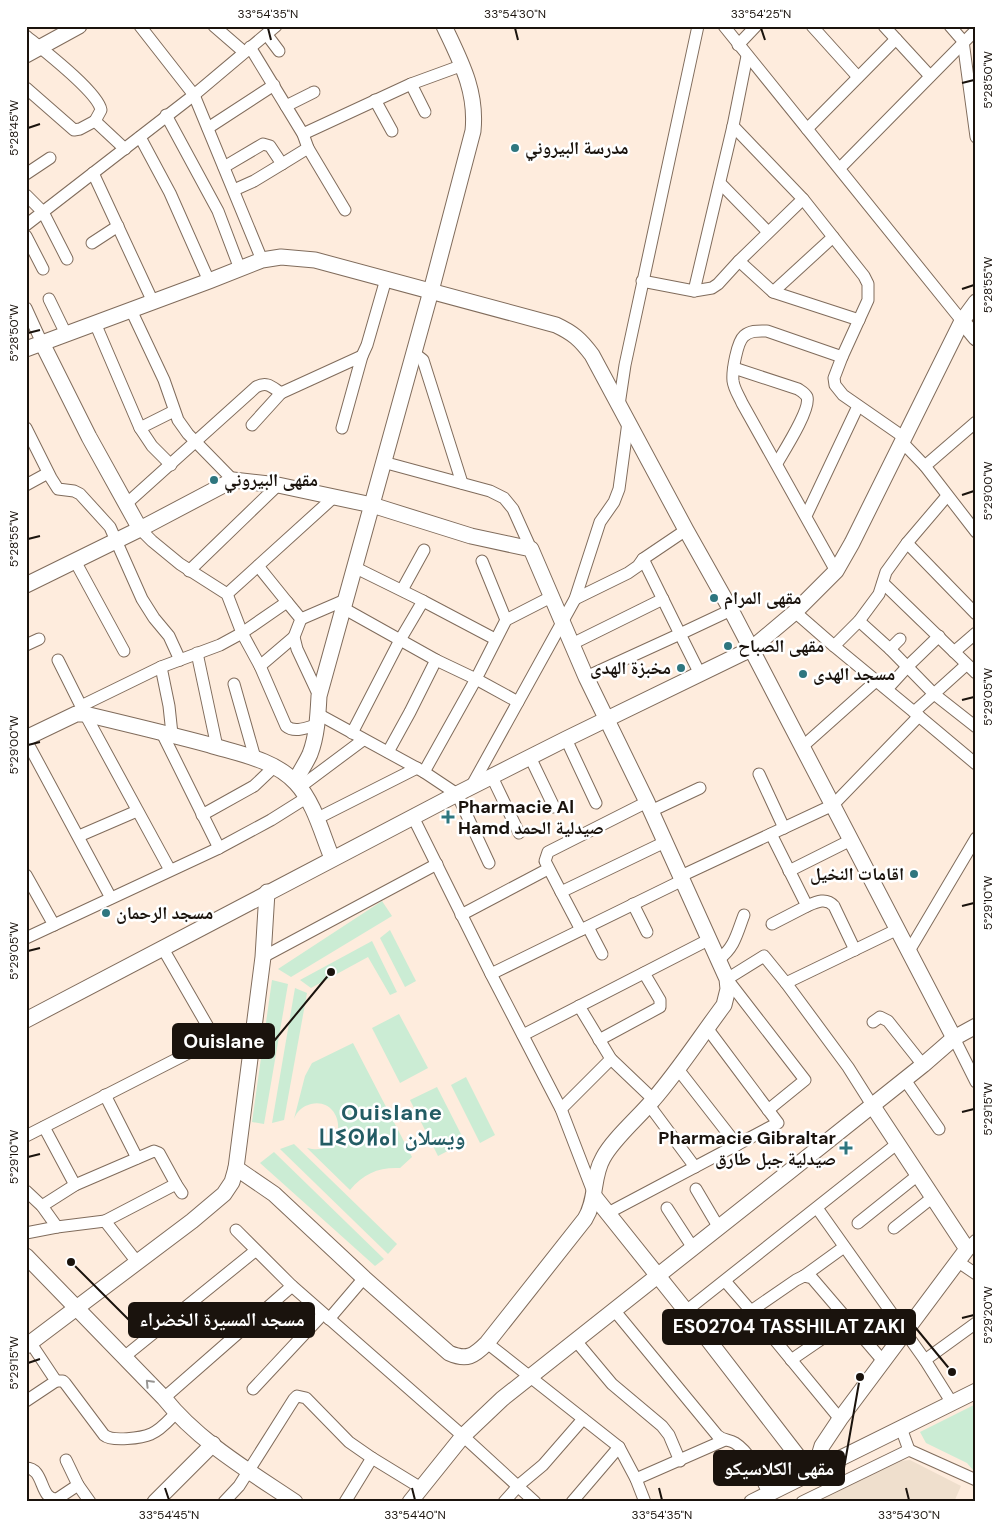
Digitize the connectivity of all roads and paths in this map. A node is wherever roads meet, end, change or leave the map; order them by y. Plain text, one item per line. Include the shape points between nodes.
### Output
1 (79, 26) edge
2 (140, 26) edge
3 (214, 26) edge
4 (276, 26) edge
5 (444, 26) edge
6 (698, 26) edge
7 (724, 26) edge
8 (756, 26) edge
9 (812, 26) edge
10 (884, 26) edge
11 (950, 26) edge
12 (976, 30) edge
13 (267, 34) junction
14 (26, 36) edge
15 (896, 40) junction
16 (963, 41) junction
17 (738, 45) junction
18 (41, 47) junction
19 (247, 50) junction
20 (279, 51) dead end
21 (26, 55) edge
22 (747, 56) junction
23 (463, 65) junction
24 (930, 76) junction
25 (858, 77) junction
26 (411, 84) junction
27 (274, 85) junction
28 (26, 88) edge
29 (314, 92) dead end
30 (194, 95) junction
31 (375, 100) junction
32 (286, 106) junction
33 (425, 112) dead end
34 (166, 115) junction
35 (95, 120) junction
36 (733, 126) junction
37 (208, 128) junction
38 (807, 129) junction
39 (392, 131) dead end
40 (303, 134) junction
41 (140, 137) junction
42 (976, 137) edge
43 (308, 148) junction
44 (125, 149) junction
45 (50, 158) dead end
46 (282, 164) junction
47 (224, 167) junction
48 (840, 168) junction
49 (94, 173) junction
50 (26, 174) edge
51 (720, 183) junction
52 (234, 190) junction
53 (26, 194) edge
54 (803, 200) junction
55 (345, 210) dead end
56 (43, 212) junction
57 (26, 225) edge
58 (118, 226) junction
59 (768, 232) junction
60 (26, 236) edge
61 (833, 237) junction
62 (92, 243) dead end
63 (67, 259) dead end
64 (262, 260) junction
65 (739, 260) junction
66 (43, 269) dead end
67 (240, 269) junction
68 (386, 279) junction
69 (209, 281) junction
70 (642, 281) junction
71 (431, 291) junction
72 (694, 291) junction
73 (773, 292) junction
74 (49, 299) dead end
75 (153, 302) junction
76 (976, 302) edge
77 (26, 308) edge
78 (131, 310) junction
79 (859, 320) junction
80 (962, 321) junction
81 (95, 324) junction
82 (66, 334) junction
83 (976, 338) edge
84 (42, 343) junction
85 (26, 349) edge
86 (414, 354) junction
87 (362, 356) junction
88 (842, 357) junction
89 (734, 368) junction
90 (281, 393) junction
91 (619, 405) junction
92 (858, 406) junction
93 (174, 411) junction
94 (628, 422) junction
95 (976, 422) edge
96 (252, 425) dead end
97 (140, 428) junction
98 (342, 428) dead end
99 (28, 434) edge
100 (904, 440) junction
101 (195, 441) junction
102 (383, 462) junction
103 (777, 464) junction
104 (170, 465) junction
105 (925, 466) junction
106 (48, 472) junction
107 (233, 480) junction
108 (462, 483) junction
109 (26, 485) edge
110 (278, 485) junction
111 (947, 496) junction
112 (334, 497) junction
113 (372, 504) junction
114 (125, 505) junction
115 (806, 516) junction
116 (140, 530) junction
117 (686, 530) junction
118 (976, 532) edge
119 (116, 541) junction
120 (907, 543) junction
121 (424, 550) dead end
122 (531, 550) junction
123 (642, 559) junction
124 (75, 561) junction
125 (482, 561) dead end
126 (258, 566) junction
127 (354, 567) junction
128 (189, 571) junction
129 (836, 571) junction
130 (883, 583) junction
131 (26, 585) edge
132 (402, 590) junction
133 (227, 594) junction
134 (551, 597) junction
135 (575, 599) junction
136 (663, 599) junction
137 (423, 601) junction
138 (287, 602) junction
139 (344, 604) junction
140 (731, 610) junction
141 (795, 612) junction
142 (976, 614) edge
143 (301, 619) junction
144 (506, 620) junction
145 (859, 621) junction
146 (562, 623) junction
147 (242, 633) junction
148 (976, 633) edge
149 (680, 634) junction
150 (939, 636) junction
151 (294, 637) junction
152 (495, 638) junction
153 (39, 639) dead end
154 (900, 639) dead end
155 (400, 640) junction
156 (572, 644) junction
157 (26, 645) edge
158 (834, 646) junction
159 (751, 649) junction
160 (890, 649) junction
161 (124, 652) dead end
162 (954, 652) junction
163 (197, 653) junction
164 (58, 660) dead end
165 (180, 660) junction
166 (436, 660) junction
167 (966, 665) junction
168 (260, 666) junction
169 (908, 666) junction
170 (161, 667) junction
171 (976, 673) edge
172 (700, 674) junction
173 (586, 678) junction
174 (476, 680) junction
175 (876, 681) junction
176 (234, 684) dead end
177 (887, 690) junction
178 (934, 694) junction
179 (319, 696) junction
180 (518, 702) junction
181 (83, 710) junction
182 (917, 714) junction
183 (317, 720) junction
184 (606, 720) junction
185 (976, 727) edge
186 (166, 733) junction
187 (352, 733) junction
188 (26, 739) edge
189 (566, 739) junction
190 (363, 740) junction
191 (217, 747) junction
192 (802, 747) junction
193 (388, 752) junction
194 (530, 757) junction
195 (256, 758) junction
196 (976, 764) edge
197 (274, 767) junction
198 (420, 770) junction
199 (759, 774) dead end
200 (492, 777) junction
201 (700, 788) dead end
202 (300, 789) junction
203 (464, 790) junction
204 (596, 803) dead end
205 (833, 805) junction
206 (649, 806) junction
207 (554, 807) dead end
208 (137, 811) junction
209 (202, 814) junction
210 (413, 817) junction
211 (316, 819) junction
212 (784, 828) junction
213 (519, 832) dead end
214 (771, 834) junction
215 (79, 836) junction
216 (976, 838) edge
217 (851, 840) junction
218 (665, 842) junction
219 (219, 848) junction
220 (332, 858) junction
221 (489, 863) dead end
222 (437, 864) junction
223 (548, 869) junction
224 (170, 870) junction
225 (789, 871) junction
226 (26, 875) edge
227 (682, 878) junction
228 (267, 892) junction
229 (561, 892) junction
230 (111, 898) junction
231 (633, 904) junction
232 (807, 906) junction
233 (461, 915) junction
234 (744, 915) dead end
235 (772, 924) dead end
236 (54, 925) junction
237 (585, 928) junction
238 (898, 929) junction
239 (647, 932) dead end
240 (26, 938) edge
241 (710, 939) junction
242 (162, 948) junction
243 (855, 950) junction
244 (909, 951) junction
245 (602, 954) dead end
246 (263, 957) junction
247 (719, 959) junction
248 (644, 973) junction
249 (491, 974) junction
250 (727, 979) junction
251 (786, 983) junction
252 (579, 1006) junction
253 (26, 1020) edge
254 (872, 1022) dead end
255 (976, 1026) edge
256 (706, 1028) junction
257 (523, 1035) junction
258 (954, 1038) junction
259 (599, 1040) junction
260 (610, 1059) junction
261 (923, 1065) junction
262 (677, 1068) junction
263 (905, 1080) junction
264 (976, 1082) edge
265 (105, 1095) junction
266 (651, 1102) junction
267 (872, 1105) junction
268 (561, 1109) junction
269 (768, 1110) junction
270 (44, 1127) junction
271 (940, 1130) dead end
272 (26, 1136) edge
273 (898, 1143) junction
274 (737, 1145) junction
275 (137, 1158) junction
276 (695, 1167) junction
277 (236, 1168) junction
278 (918, 1175) junction
279 (75, 1185) junction
280 (696, 1189) dead end
281 (26, 1191) edge
282 (594, 1196) junction
283 (933, 1197) junction
284 (42, 1206) junction
285 (667, 1208) dead end
286 (817, 1208) junction
287 (608, 1213) junction
288 (105, 1221) junction
289 (858, 1223) dead end
290 (57, 1227) junction
291 (719, 1228) junction
292 (894, 1228) dead end
293 (236, 1230) dead end
294 (26, 1233) edge
295 (844, 1247) junction
296 (693, 1248) junction
297 (967, 1250) edge
298 (255, 1251) junction
299 (26, 1256) edge
300 (137, 1262) junction
301 (976, 1274) edge
302 (657, 1276) junction
303 (804, 1276) junction
304 (364, 1278) junction
305 (724, 1281) junction
306 (292, 1286) junction
307 (77, 1308) junction
308 (614, 1310) junction
309 (686, 1311) junction
310 (751, 1311) junction
311 (326, 1316) junction
312 (848, 1321) junction
313 (976, 1323) edge
314 (905, 1332) junction
315 (576, 1340) junction
316 (487, 1343) junction
317 (28, 1344) edge
318 (124, 1356) junction
319 (790, 1360) junction
320 (925, 1360) junction
321 (883, 1361) junction
322 (528, 1376) junction
323 (56, 1381) junction
324 (253, 1389) dead end
325 (976, 1391) edge
326 (164, 1398) junction
327 (26, 1401) edge
328 (952, 1402) junction
329 (176, 1413) junction
330 (583, 1419) junction
331 (840, 1419) junction
332 (901, 1428) junction
333 (463, 1436) junction
334 (725, 1440) junction
335 (213, 1444) junction
336 (619, 1447) junction
337 (909, 1450) junction
338 (372, 1458) junction
339 (66, 1460) dead end
340 (680, 1461) junction
341 (26, 1468) edge
342 (249, 1471) junction
343 (812, 1471) junction
344 (636, 1479) junction
345 (976, 1480) edge
346 (78, 1485) junction
347 (518, 1485) junction
348 (421, 1488) junction
349 (768, 1493) junction
350 (820, 1493) junction
351 (90, 1502) edge
352 (155, 1502) edge
353 (224, 1502) edge
354 (295, 1502) edge
355 (345, 1502) edge
356 (410, 1502) edge
357 (504, 1502) edge
358 (535, 1502) edge
359 (572, 1502) edge
360 (645, 1502) edge
361 (752, 1502) edge
362 (802, 1502) edge

1 - 18 street
2 - 30 street
3 - 19 street
4 - 13 street
5 - 23 street
6 - 70 street
7 - 17 street
8 - 17 street
9 - 25 street
10 - 15 street
11 - 16 street
12 - 16 street
13 - 19 street
13 - 20 street
14 - 18 street
15 - 24 street
15 - 25 street
16 - 24 street
16 - 42 street
17 - 22 street
18 - 21 street
18 - 35 street via 99,102 101,110
19 - 27 street
19 - 30 street
22 - 36 street
22 - 38 street
23 - 26 street
23 - 71 street via 475,112 473,131
24 - 48 street
25 - 38 street
26 - 31 street
26 - 33 street
27 - 32 street
27 - 37 street
28 - 35 street via 74,130
29 - 32 street
30 - 34 street
30 - 37 street
31 - 39 street
31 - 40 street
32 - 40 street
34 - 41 street
34 - 67 street via 214,204
35 - 44 street
36 - 51 street
36 - 54 street
37 - 47 street
38 - 48 street
40 - 43 street
41 - 44 street
41 - 69 street
43 - 46 street
43 - 55 street
44 - 49 street
45 - 50 street
46 - 47 street via 270,146 263,144
46 - 52 street
47 - 52 street
48 - 80 street
49 - 56 street
49 - 58 street
51 - 59 street
51 - 72 street
52 - 64 street
53 - 56 street
54 - 59 street
54 - 61 street
56 - 57 street
56 - 63 street
58 - 62 street
58 - 75 street
59 - 65 street
60 - 66 street
61 - 73 street
61 - 79 street via 868,284 868,300
64 - 67 street
64 - 68 street via 281,257 315,260
65 - 72 street via 718,284
65 - 73 street
67 - 69 street
68 - 71 street
68 - 87 street
69 - 75 street
70 - 72 street
70 - 91 street
71 - 86 street
71 - 91 street via 572,332 592,355
73 - 79 street
74 - 82 street
75 - 78 street
76 - 80 street
77 - 84 street
78 - 81 street
78 - 93 street via 164,380
79 - 88 street
80 - 83 street
80 - 100 street
81 - 82 street
81 - 97 street
82 - 84 street
84 - 85 street
84 - 114 street
86 - 102 street
86 - 108 street via 423,360
87 - 90 street
87 - 98 street
88 - 89 street via 767,331 756,331 743,336
88 - 92 street via 834,378 835,385
89 - 103 street via 735,389
89 - 103 street via 798,389 807,398 804,413
90 - 96 street
90 - 101 street via 268,384 256,387
91 - 94 street
92 - 100 street
92 - 115 street
93 - 97 street
93 - 101 street
94 - 117 street
94 - 135 street via 619,489 600,522
95 - 105 street
97 - 104 street
99 - 106 street
100 - 105 street
100 - 129 street
101 - 104 street
101 - 107 street
102 - 108 street
102 - 113 street
103 - 115 street
104 - 114 street
105 - 111 street
106 - 109 street
106 - 119 street via 58,489 80,494 110,527
107 - 110 street
107 - 116 street
108 - 122 street via 504,498 513,509
110 - 112 street
110 - 128 street
111 - 118 street
111 - 120 street
112 - 113 street
112 - 126 street
113 - 122 street via 471,536
113 - 127 street
114 - 116 street
115 - 129 street
116 - 119 street
116 - 128 street
117 - 123 street
117 - 140 street
119 - 124 street
119 - 165 street via 142,599 169,636
120 - 130 street via 886,572
120 - 142 street
121 - 132 street
122 - 134 street
123 - 135 street via 628,573
123 - 136 street
124 - 131 street
124 - 161 street
125 - 144 street
126 - 133 street
126 - 138 street
127 - 132 street
127 - 139 street
128 - 133 street
129 - 141 street
130 - 145 street
130 - 150 street
132 - 137 street
133 - 147 street
134 - 144 street
134 - 146 street
135 - 146 street
136 - 149 street
136 - 156 street
137 - 152 street
137 - 155 street
138 - 143 street
138 - 147 street
139 - 143 street
139 - 155 street
139 - 179 street
140 - 149 street
140 - 159 street
141 - 158 street
141 - 159 street
143 - 151 street
144 - 152 street
145 - 158 street
145 - 160 street
146 - 156 street
146 - 180 street
147 - 163 street
147 - 168 street
148 - 162 street
149 - 172 street
149 - 173 street
150 - 162 street
150 - 169 street
151 - 168 street
151 - 179 street
152 - 174 street
153 - 157 street
154 - 160 street
155 - 166 street
155 - 187 street
156 - 173 street
158 - 175 street
159 - 172 street
159 - 192 street
160 - 169 street
162 - 167 street
163 - 165 street
163 - 191 street
164 - 181 street
165 - 170 street
166 - 174 street
166 - 193 street
167 - 171 street
167 - 178 street
168 - 183 street via 286,726 297,730
169 - 177 street
169 - 178 street
170 - 181 street
170 - 186 street via 169,706
172 - 184 street
173 - 184 street
174 - 180 street
174 - 198 street via 447,733
175 - 177 street
175 - 192 street
176 - 195 street
177 - 182 street
178 - 182 street
178 - 185 street
179 - 183 street
180 - 203 street
181 - 186 street
181 - 188 street
181 - 208 street
182 - 196 street
182 - 205 street
183 - 187 street
183 - 202 street
184 - 189 street
184 - 206 street
186 - 191 street
186 - 209 street
187 - 190 street
188 - 215 street
189 - 194 street
189 - 204 street
190 - 193 street
190 - 202 street
191 - 195 street
192 - 205 street
193 - 198 street
194 - 200 street
194 - 207 street
195 - 197 street
197 - 202 street via 282,770
197 - 209 street via 254,786
198 - 203 street
198 - 211 street
199 - 212 street
200 - 203 street
200 - 213 street
201 - 206 street
202 - 211 street
202 - 219 street via 277,816
203 - 210 street
203 - 221 street
205 - 212 street
205 - 217 street
206 - 218 street
206 - 223 street via 552,849 545,861
208 - 215 street
208 - 224 street
209 - 219 street
210 - 220 street
210 - 222 street
211 - 220 street
212 - 214 street
214 - 225 street
214 - 227 street
215 - 230 street
216 - 244 street
217 - 225 street
217 - 238 street
218 - 227 street
218 - 229 street
219 - 224 street
220 - 228 street
222 - 233 street
222 - 246 street
223 - 229 street
223 - 233 street
224 - 230 street
225 - 232 street
226 - 236 street
227 - 231 street
227 - 241 street
228 - 242 street
228 - 246 street
229 - 237 street
230 - 236 street
231 - 237 street
231 - 239 street
232 - 235 street
232 - 243 street via 824,900 831,902
233 - 249 street
234 - 247 street via 732,947
236 - 240 street
237 - 245 street
237 - 249 street
238 - 243 street
238 - 244 street
241 - 247 street
241 - 248 street
242 - 253 street
242 - 265 street via 212,1038 208,1043
243 - 251 street
244 - 258 street
246 - 277 street
247 - 250 street
248 - 252 street
248 - 259 street via 660,1000 660,1007
249 - 257 street
250 - 251 street via 764,956
250 - 256 street via 724,1005
250 - 269 street via 805,1080
251 - 267 street
252 - 257 street
252 - 259 street
254 - 261 street via 880,1017 888,1021
255 - 258 street
256 - 262 street
256 - 269 street
257 - 268 street
258 - 261 street
258 - 264 street
259 - 260 street
260 - 266 street
260 - 268 street
261 - 263 street
262 - 266 street
262 - 274 street
263 - 267 street
263 - 271 street
265 - 270 street
265 - 275 street
266 - 276 street
266 - 282 street via 604,1156 597,1172
267 - 273 street
267 - 291 street
268 - 282 street
269 - 274 street via 778,1123
270 - 272 street
270 - 279 street
273 - 278 street
273 - 286 street
274 - 276 street
275 - 279 street
275 - 288 street via 154,1151 159,1153 179,1189
276 - 287 street
277 - 300 street via 224,1194
277 - 304 street via 274,1194
278 - 283 street
278 - 289 street
279 - 284 street
280 - 291 street
281 - 284 street
282 - 287 street
282 - 316 street via 585,1219
283 - 292 street
283 - 297 street
284 - 290 street
285 - 296 street
286 - 295 street
286 - 305 street
287 - 302 street
288 - 290 street
288 - 300 street
290 - 294 street
291 - 296 street
293 - 298 street
295 - 303 street
295 - 314 street
296 - 302 street
297 - 301 street
297 - 314 street
298 - 306 street
298 - 318 street
299 - 307 street
300 - 307 street
302 - 308 street
302 - 309 street
303 - 310 street
303 - 312 street via 812,1278
304 - 311 street
304 - 316 street via 449,1353 466,1357 476,1354
305 - 309 street
305 - 310 street
306 - 311 street
306 - 326 street
307 - 317 street
307 - 318 street
308 - 315 street
308 - 334 street via 717,1435
309 - 343 street
310 - 319 street
311 - 324 street
311 - 333 street
312 - 319 street
312 - 321 street
313 - 320 street
314 - 320 street
314 - 321 street
315 - 322 street
315 - 340 street via 612,1384 662,1426
316 - 322 street
317 - 323 street
326 -> 318 street
319 - 331 street
320 - 328 street
321 - 331 street
322 - 330 street
322 - 333 street
323 - 327 street
323 - 329 street via 65,1382 110,1439 152,1434
325 - 328 street
326 - 329 street
328 - 332 street
329 - 335 street
330 - 336 street
330 - 347 street via 543,1465
331 - 343 street via 822,1446
332 - 337 street
332 - 343 street
333 - 347 street
333 - 348 street
334 - 340 street
334 - 349 street via 745,1452
335 - 342 street
335 - 352 street
336 - 344 street
336 - 359 street
337 - 345 street
337 - 350 street
338 - 342 street via 349,1442 301,1396 294,1399
338 - 348 street
338 - 355 street
339 - 346 street
340 - 344 street
341 - 346 street via 36,1470 51,1498 57,1499
342 - 353 street
342 - 354 street
343 - 349 street
343 - 350 street
344 - 360 street
346 - 351 street
347 - 357 street
347 - 358 street
348 - 356 street
349 - 361 street
350 - 362 street

